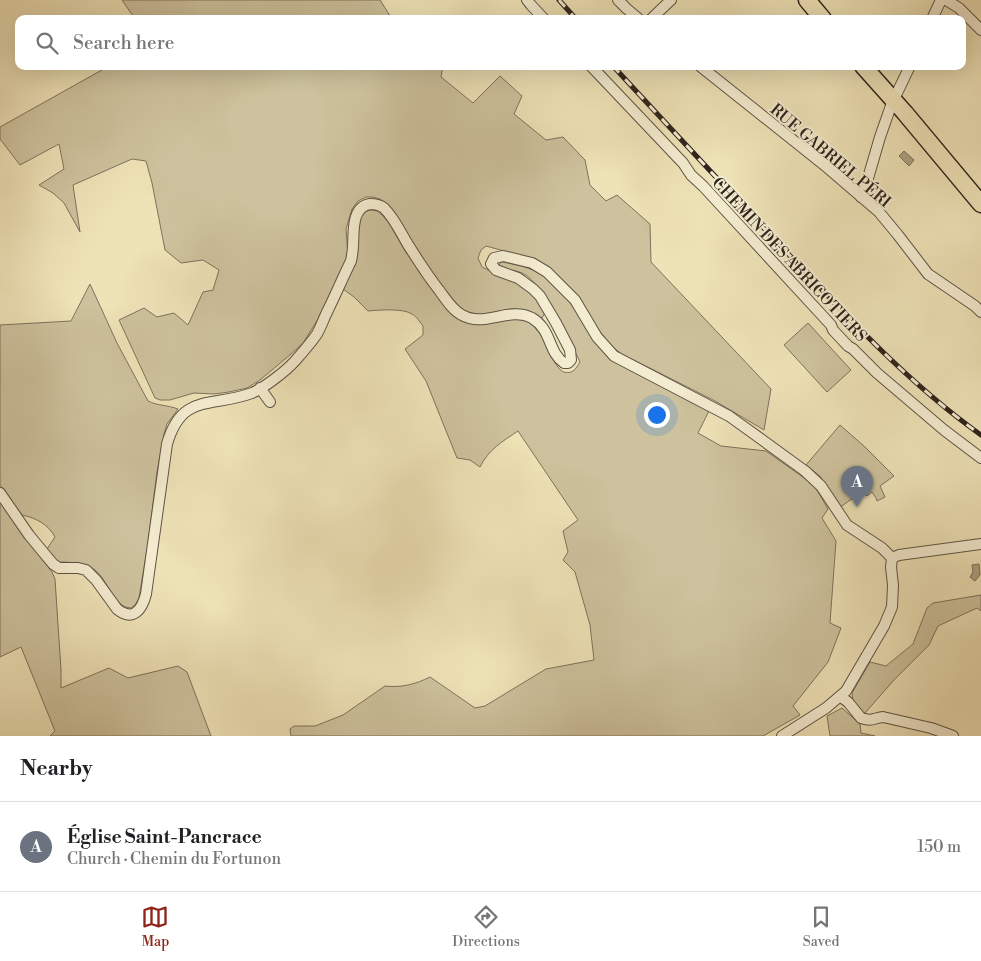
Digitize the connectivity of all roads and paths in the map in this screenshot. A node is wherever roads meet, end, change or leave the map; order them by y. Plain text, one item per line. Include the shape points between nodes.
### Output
1 (527, 0) edge
2 (618, 0) edge
3 (671, 0) edge
4 (806, 0) edge
5 (941, 0) edge
6 (946, 0) edge
7 (540, 15) edge
8 (634, 15) edge
9 (655, 15) edge
10 (819, 15) edge
11 (934, 15) edge
12 (981, 30) edge
13 (595, 70) edge
14 (705, 70) edge
15 (867, 70) edge
16 (908, 70) edge
17 (893, 100) junction
18 (861, 197) junction
19 (981, 204) edge
20 (981, 312) edge
21 (260, 388) junction
22 (270, 402) dead end
23 (981, 458) edge
24 (0, 493) edge
25 (981, 544) edge
26 (892, 558) junction
27 (841, 697) junction
28 (782, 736) edge
29 (953, 736) edge

1 - 7 street
2 - 8 street
3 - 9 street
4 - 10 main road
5 - 11 street
6 - 12 street
13 - 23 street, CHEMIN DES ABRICOTIERS via 848,346 911,403
14 - 18 street, RUE GABRIEL PÉRI
15 - 17 main road
16 - 17 street
17 - 18 street
17 - 19 main road
18 - 20 street, RUE GABRIEL PÉRI via 879,212 928,274
21 - 22 street
21 - 24 street via 192,408 174,425 167,444 146,594 141,608 134,613 121,613 86,570 59,568 53,564
21 - 26 street via 294,362 317,335 351,261 357,215 365,205 378,205 394,221 434,283 461,315 475,319 513,314 527,316 543,326 558,356 568,363 571,360 570,350 540,296 518,278 496,270 491,264 494,258 503,256 532,263 547,272 576,300 597,337 614,356 728,416 769,444 821,486 847,525
25 - 26 street
26 - 27 street via 892,607
27 - 28 street
27 - 29 street via 861,718 883,717

